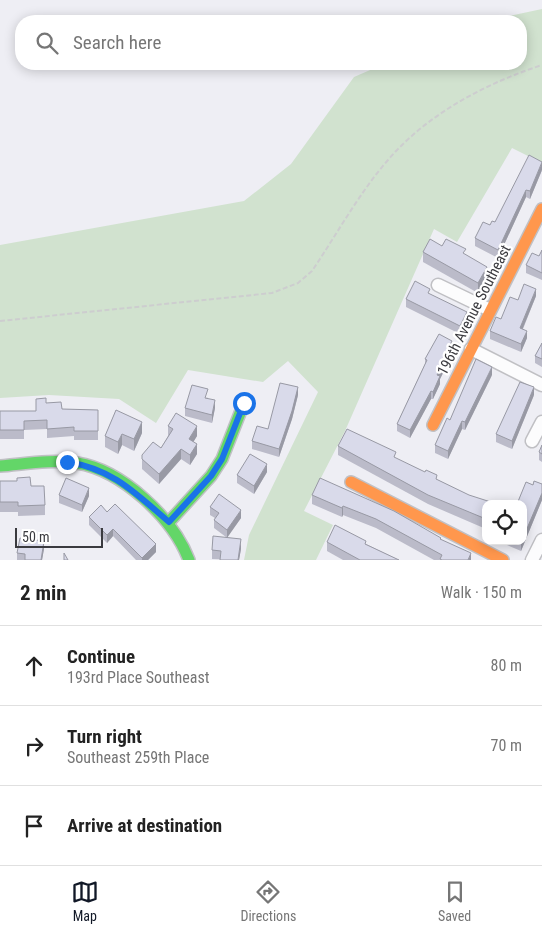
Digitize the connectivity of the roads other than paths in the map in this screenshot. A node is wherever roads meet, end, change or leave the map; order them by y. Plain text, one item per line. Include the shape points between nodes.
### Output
1 (542, 208) edge
2 (438, 285) dead end
3 (490, 310) junction
4 (471, 349) junction
5 (542, 385) edge
6 (244, 403) dead end
7 (542, 422) edge
8 (433, 425) dead end
9 (532, 441) dead end
10 (0, 466) edge
11 (351, 482) dead end
12 (169, 522) junction
13 (542, 540) edge
14 (495, 558) edge
15 (189, 560) edge
16 (532, 560) edge

1 - 3 street, 196th Avenue Southeast
2 - 3 street
3 - 4 street, 196th Avenue Southeast
4 - 5 street
4 - 8 street, 196th Avenue Southeast
6 - 12 street via 222,459 211,476
7 - 9 street
10 - 12 street via 67,462 88,465 122,482
11 - 14 street
12 - 15 street via 186,548
13 - 16 street

